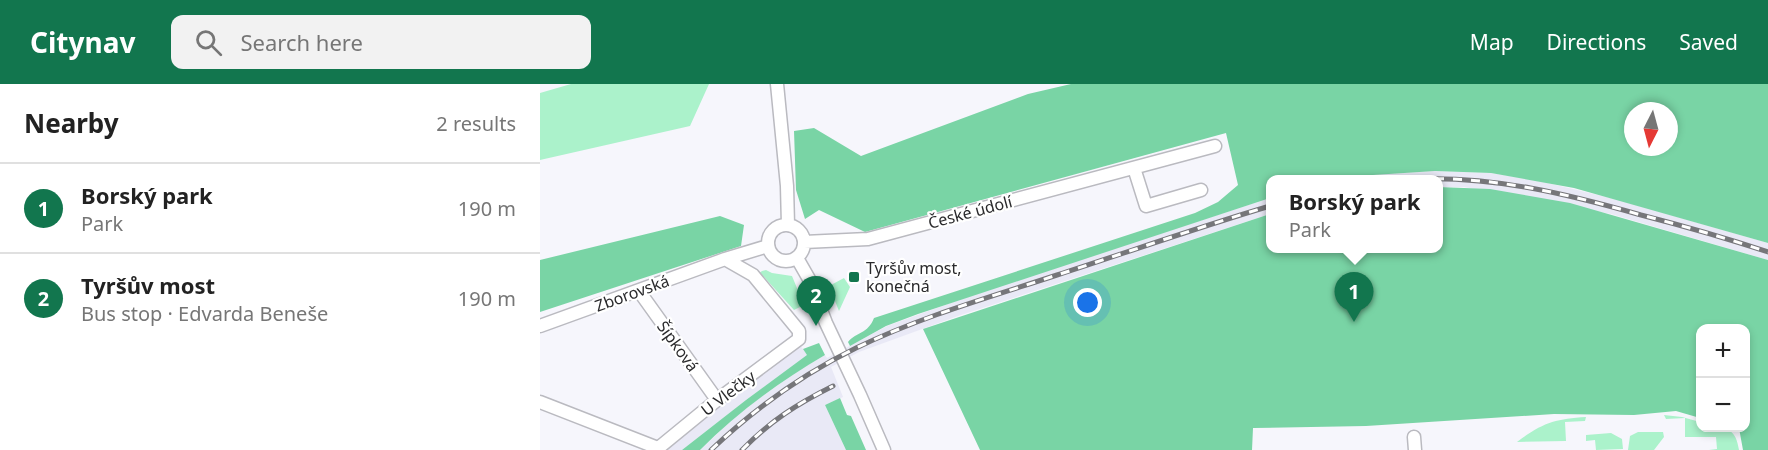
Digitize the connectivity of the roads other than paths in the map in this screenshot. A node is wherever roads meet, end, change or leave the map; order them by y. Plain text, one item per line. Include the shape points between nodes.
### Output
1 (777, 84) edge
2 (1215, 146) dead end
3 (1134, 168) junction
4 (1201, 190) dead end
5 (788, 225) junction
6 (804, 242) junction
7 (768, 246) junction
8 (797, 258) junction
9 (724, 260) junction
10 (639, 291) junction
11 (540, 326) edge
12 (717, 400) junction
13 (540, 402) edge
14 (657, 449) edge
15 (884, 450) edge

1 - 5 street
2 - 3 street, České údolí
3 - 4 street via 1146,206
3 - 6 street, České údolí via 868,239
5 - 6 street via 801,232
5 - 7 street via 773,230
6 - 8 street
7 - 8 street via 779,260
7 - 9 street, Zborovská
8 - 15 street
9 - 10 street, Zborovská
9 - 12 street, U Vlečky via 753,275 800,336
10 - 11 street, Zborovská
10 - 12 street, Šípková
12 - 14 street, U Vlečky
13 - 14 street

